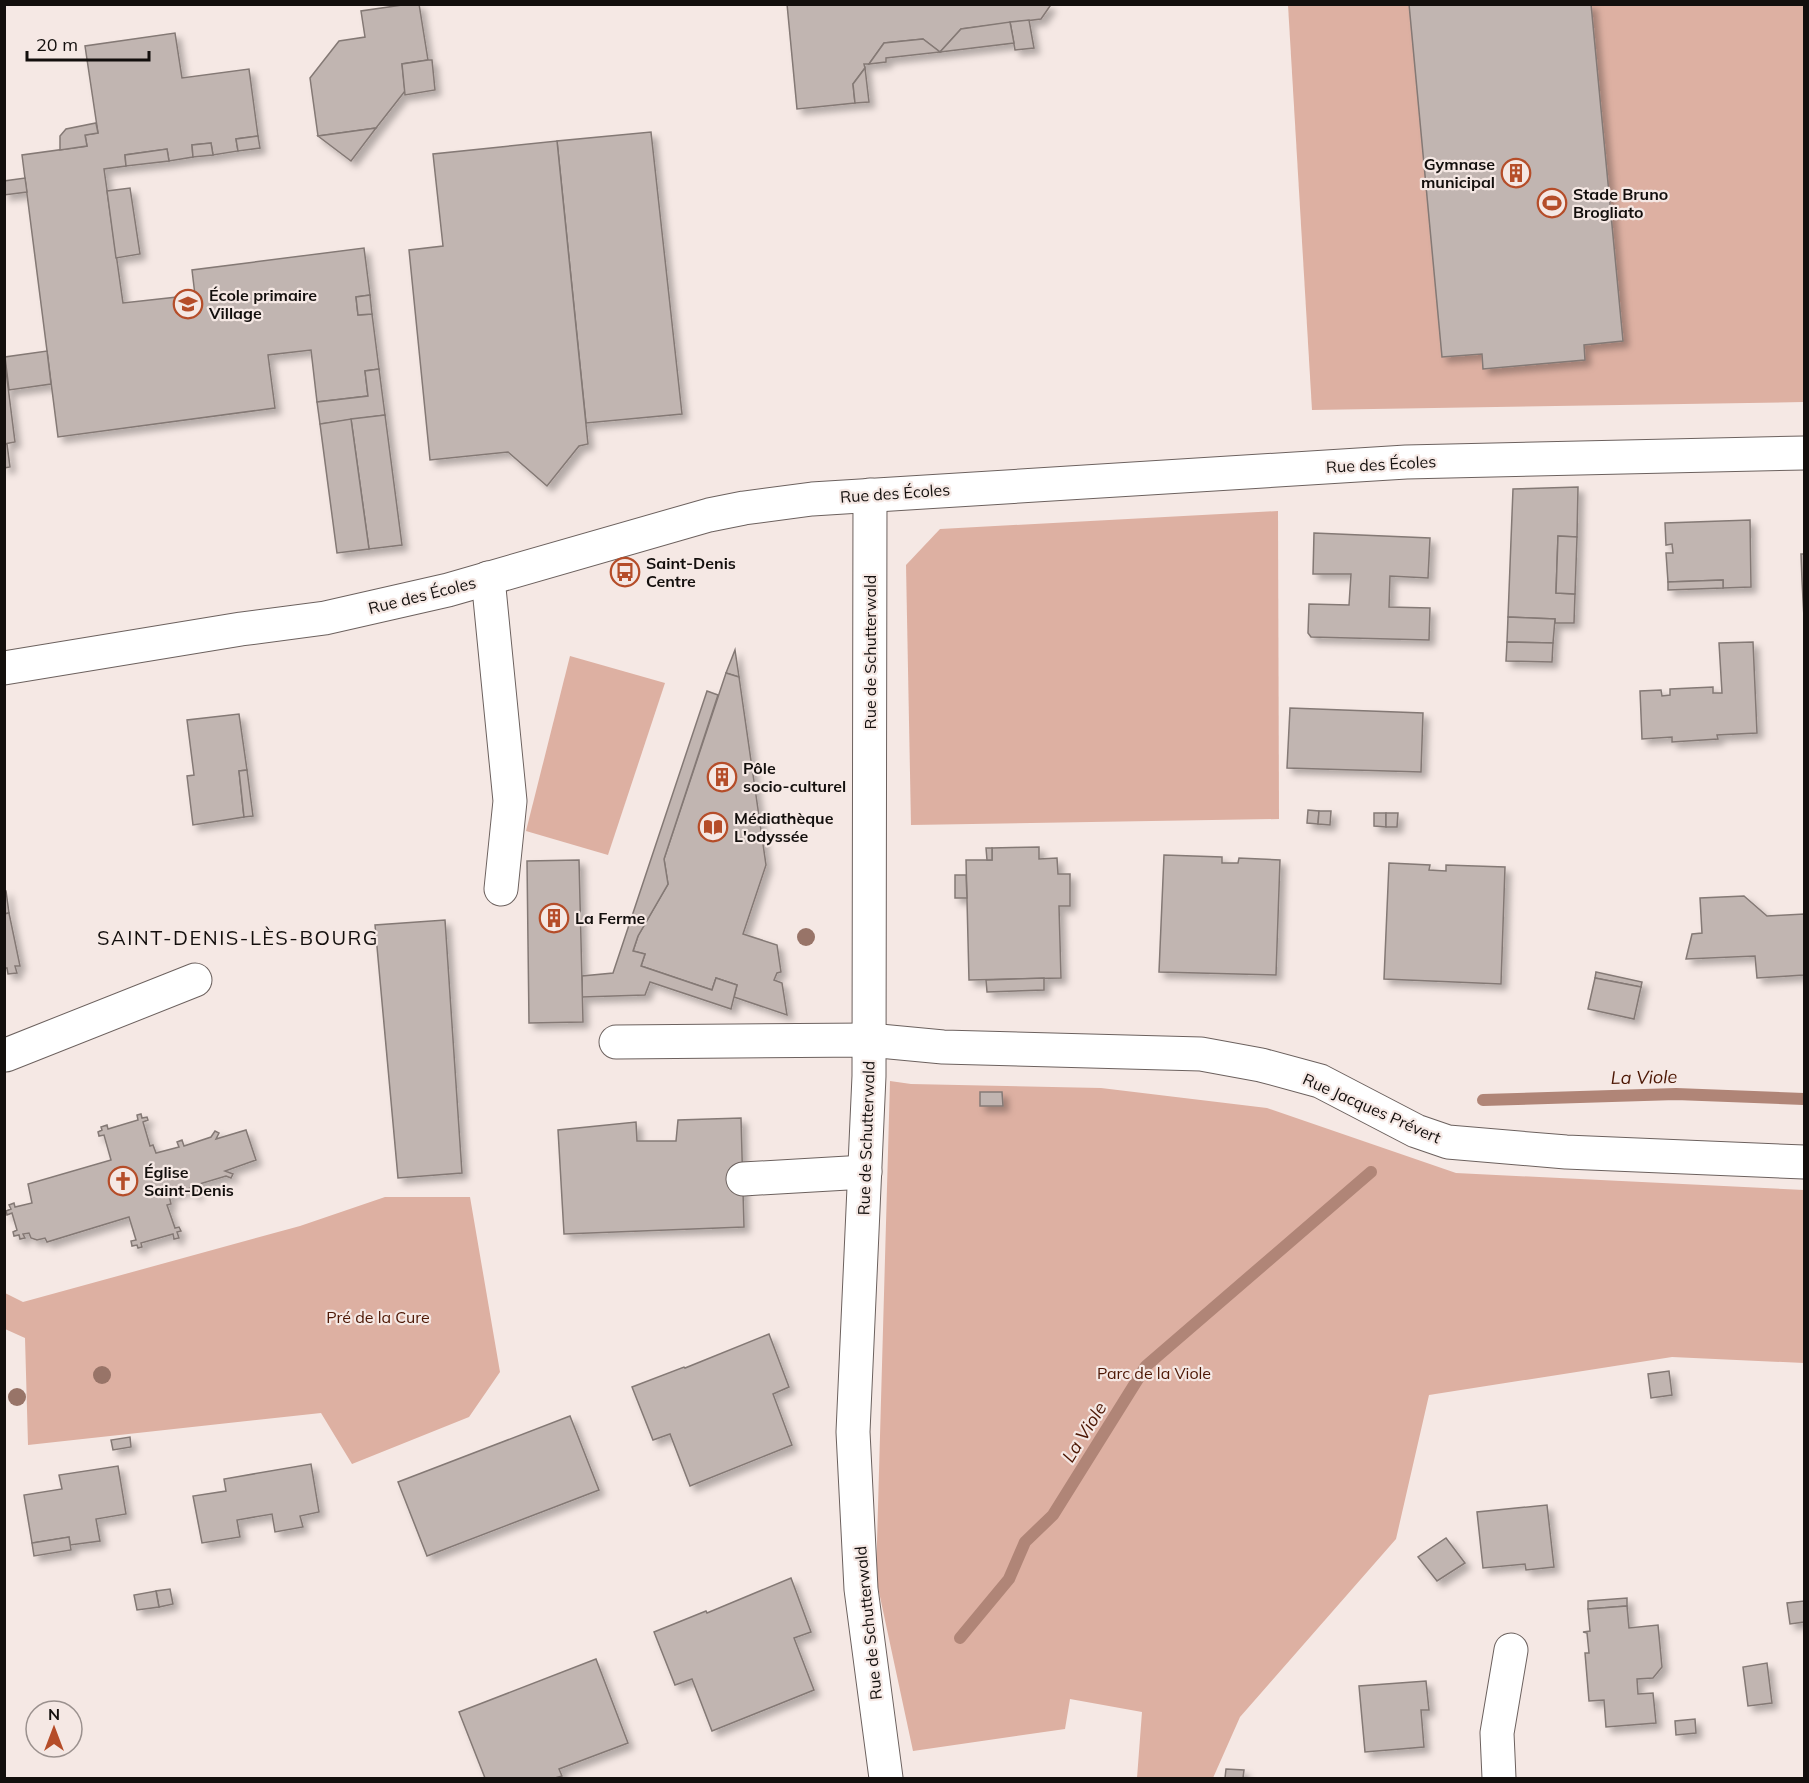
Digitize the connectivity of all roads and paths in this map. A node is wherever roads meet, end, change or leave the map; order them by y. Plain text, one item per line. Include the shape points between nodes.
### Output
1 (1804, 453) edge
2 (870, 495) junction
3 (488, 578) junction
4 (4, 668) edge
5 (501, 889) dead end
6 (195, 980) dead end
7 (869, 1040) junction
8 (616, 1042) dead end
9 (5, 1057) edge
10 (1804, 1162) edge
11 (865, 1172) junction
12 (743, 1179) dead end
13 (1510, 1650) dead end
14 (885, 1769) edge
15 (1499, 1779) edge

1 - 2 street, Rue des Écoles via 1406,462
2 - 3 street, Rue des Écoles via 812,499 708,515
2 - 7 street, Rue de Schutterwald
3 - 4 street, Rue des Écoles via 326,618
3 - 5 street via 510,801
6 - 9 street
7 - 8 street, Rue Jacques Prévert
7 - 10 street, Rue Jacques Prévert via 943,1047 1202,1054 1320,1081 1416,1131 1448,1142 1566,1152
7 - 11 street, Rue de Schutterwald
11 - 12 street
11 - 14 street, Rue de Schutterwald via 853,1432 861,1588
13 - 15 street via 1497,1733

